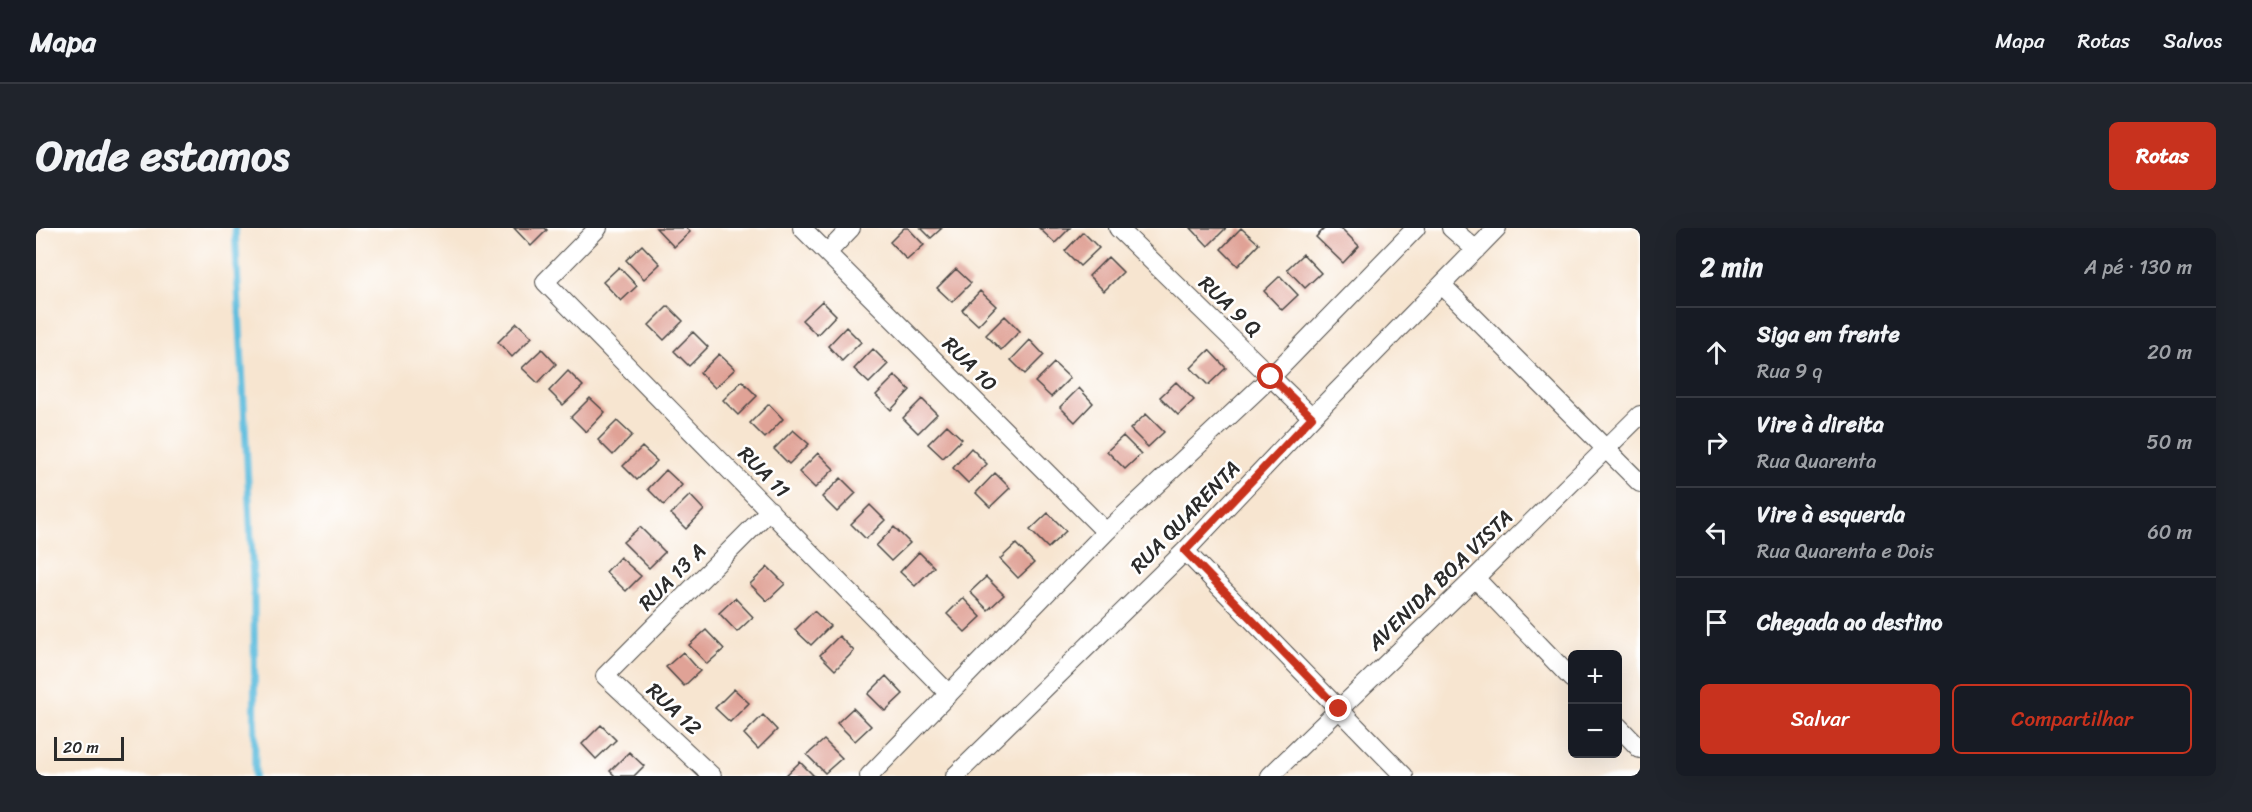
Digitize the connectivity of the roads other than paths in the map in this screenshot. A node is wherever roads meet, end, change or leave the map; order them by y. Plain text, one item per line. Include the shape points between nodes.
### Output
1 (598, 228) edge
2 (802, 228) edge
3 (851, 228) edge
4 (1118, 228) edge
5 (1416, 228) edge
6 (1451, 228) edge
7 (1497, 228) edge
8 (1476, 250) junction
9 (827, 253) junction
10 (1442, 285) junction
11 (1271, 377) junction
12 (1640, 414) edge
13 (1312, 417) junction
14 (1606, 448) junction
15 (1640, 483) edge
16 (770, 510) junction
17 (1106, 532) junction
18 (1185, 551) junction
19 (1475, 578) junction
20 (605, 675) joint
21 (1568, 675) edge
22 (949, 694) junction
23 (1339, 709) junction
24 (1622, 731) edge
25 (1640, 749) edge
26 (712, 776) edge
27 (869, 776) edge
28 (955, 776) edge
29 (1270, 776) edge
30 (1404, 776) edge

1 - 16 street, RUA 11 via 545,282
2 - 9 street, RUA 10
3 - 9 street
4 - 11 street, RUA 9 Q
5 - 11 street
6 - 8 street
7 - 8 street, RUA QUARENTA
8 - 10 street, RUA QUARENTA
9 - 17 street, RUA 10
10 - 13 street, RUA QUARENTA
10 - 14 street
11 - 13 street, RUA 9 Q
11 - 17 street
12 - 14 street, AVENIDA BOA VISTA
13 - 18 street, RUA QUARENTA
14 - 15 street
14 - 19 street, AVENIDA BOA VISTA
16 - 20 street, RUA 13 A
16 - 22 street, RUA 11
17 - 22 street
18 - 23 street
18 - 28 street, RUA QUARENTA
19 - 21 street
19 - 23 street, AVENIDA BOA VISTA
20 - 26 street, RUA 12
22 - 27 street
23 - 29 street, AVENIDA BOA VISTA
23 - 30 street
24 - 25 street

